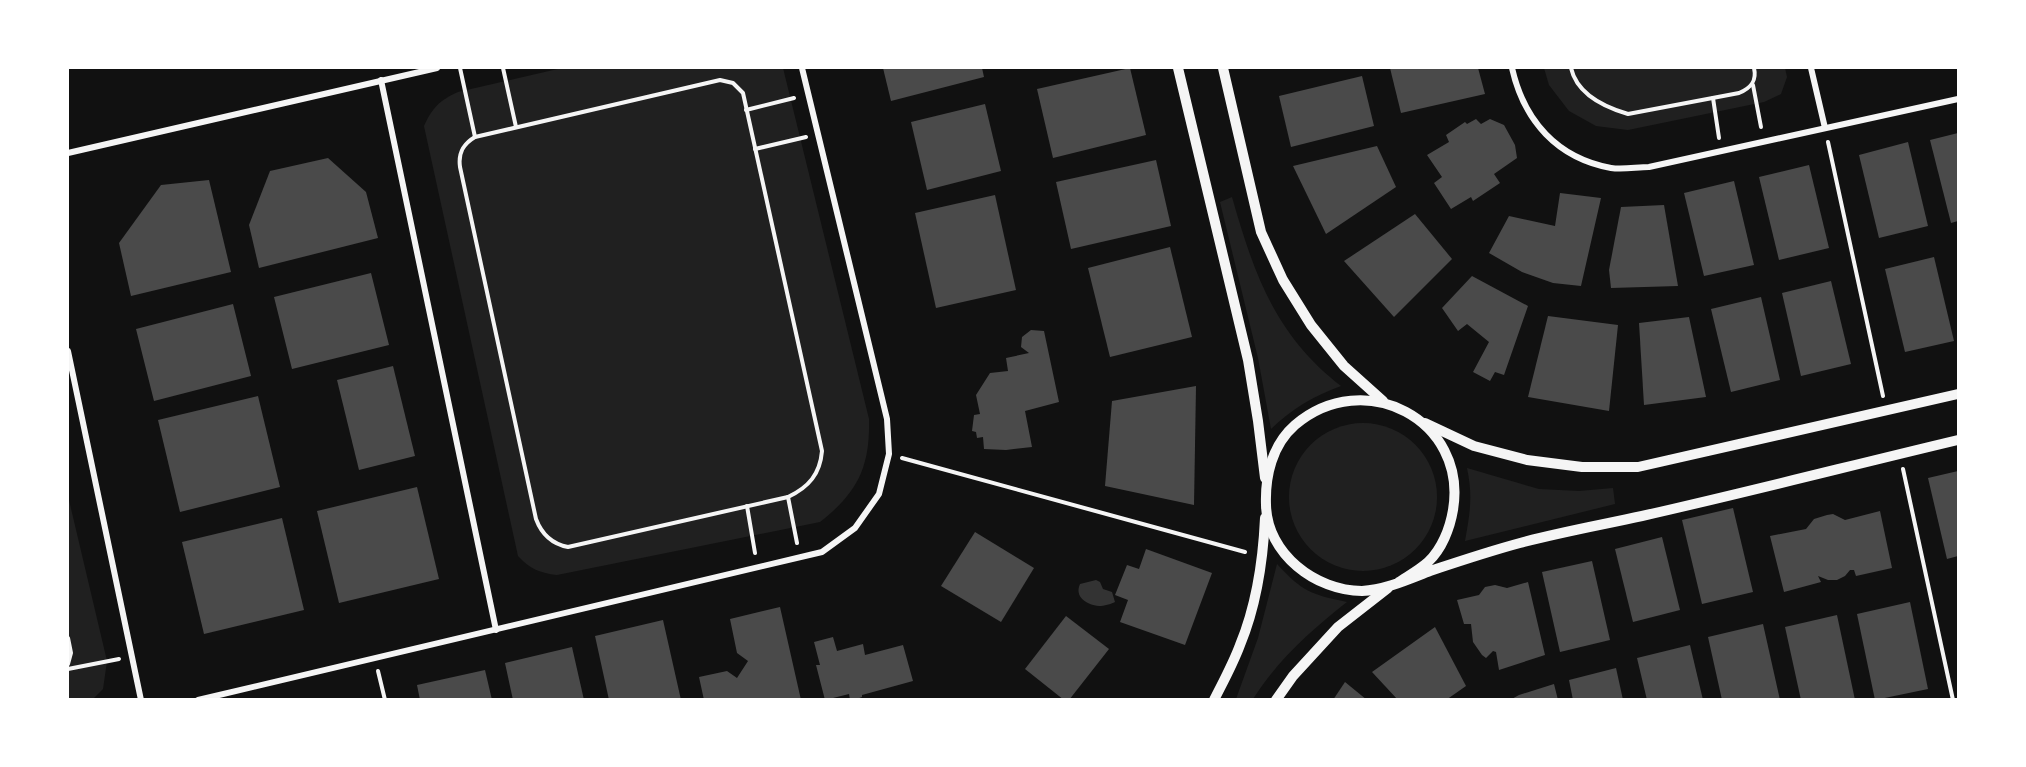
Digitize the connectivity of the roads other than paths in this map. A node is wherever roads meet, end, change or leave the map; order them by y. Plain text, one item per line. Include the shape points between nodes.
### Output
1 (437, 68) edge
2 (802, 68) edge
3 (1178, 68) edge
4 (1223, 68) edge
5 (1512, 68) edge
6 (1812, 68) edge
7 (381, 80) junction
8 (1959, 99) edge
9 (1825, 128) junction
10 (68, 153) edge
11 (68, 351) edge
12 (1959, 394) edge
13 (1383, 401) junction
14 (1424, 423) junction
15 (1959, 440) edge
16 (1265, 483) junction
17 (1266, 512) junction
18 (1395, 584) junction
19 (496, 630) junction
20 (141, 699) edge
21 (198, 699) edge
22 (1214, 699) edge
23 (1276, 699) edge

1 - 7 street
2 - 19 street via 887,419 889,454 879,494 855,528 822,552
3 - 16 street via 1248,360
4 - 13 street via 1262,232 1284,280 1311,325 1344,366
5 - 9 street via 1527,112 1550,139 1579,159 1613,168 1649,167
6 - 9 street
7 - 10 street
7 - 19 street
8 - 9 street
11 - 20 street
12 - 14 street via 1638,467 1582,467 1527,460 1474,446
13 - 14 street
13 - 16 street via 1340,402 1320,408 1294,426 1275,452
14 - 18 street via 1447,454 1456,490 1450,528 1430,561
15 - 18 street via 1518,543
16 - 17 street
17 - 18 street via 1274,538 1290,561 1311,578 1336,588 1364,591
17 - 22 street via 1255,602 1240,646
18 - 23 street via 1338,627
19 - 21 street

